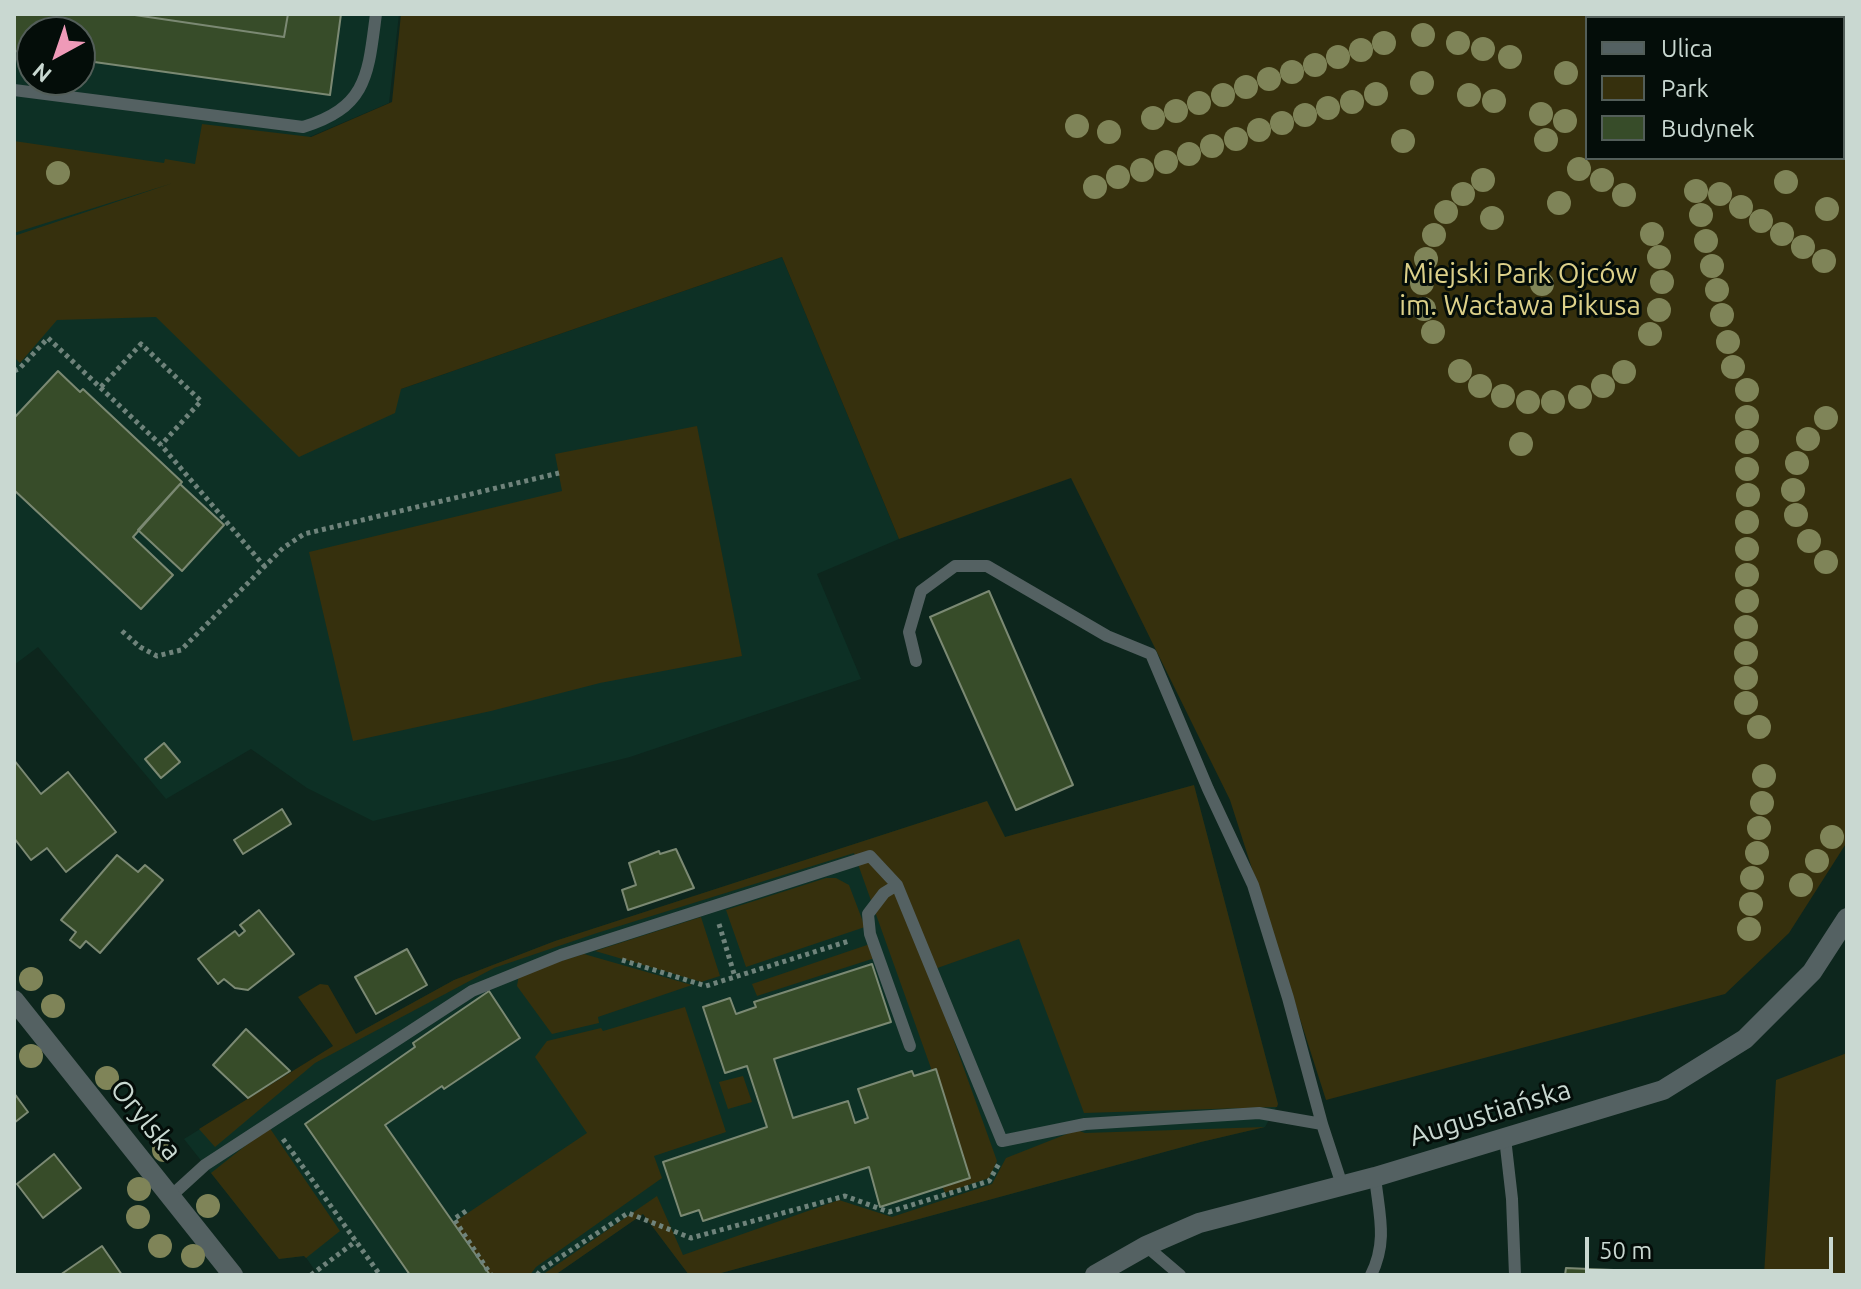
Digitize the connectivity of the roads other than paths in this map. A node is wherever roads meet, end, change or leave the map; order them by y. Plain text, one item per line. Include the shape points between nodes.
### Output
1 (376, 14) edge
2 (14, 90) edge
3 (916, 661) dead end
4 (897, 885) junction
5 (1847, 918) edge
6 (14, 1000) edge
7 (910, 1046) dead end
8 (1322, 1124) junction
9 (1505, 1138) junction
10 (1375, 1177) junction
11 (1342, 1185) junction
12 (171, 1196) junction
13 (1146, 1246) junction
14 (233, 1275) edge
15 (1095, 1275) edge
16 (1180, 1275) edge
17 (1371, 1275) edge
18 (1515, 1275) edge

1 - 2 lane via 366,73 355,97 331,118 303,127
3 - 8 lane via 909,632 921,591 955,566 987,566 1107,636 1151,654 1253,885
4 - 7 lane via 868,914 870,934
4 - 8 lane via 1002,1141 1085,1124 1259,1113
4 - 12 lane via 870,856 582,948 472,991 205,1165
5 - 9 street, Augustiańska via 1812,972 1745,1039 1663,1090
6 - 12 street, Orylska
8 - 11 lane
9 - 10 street, Augustiańska
9 - 18 lane
10 - 11 street, Augustiańska
10 - 17 lane via 1383,1239
11 - 13 street, Augustiańska via 1199,1223
12 - 14 street, Orylska
13 - 15 street, Augustiańska
13 - 16 lane

